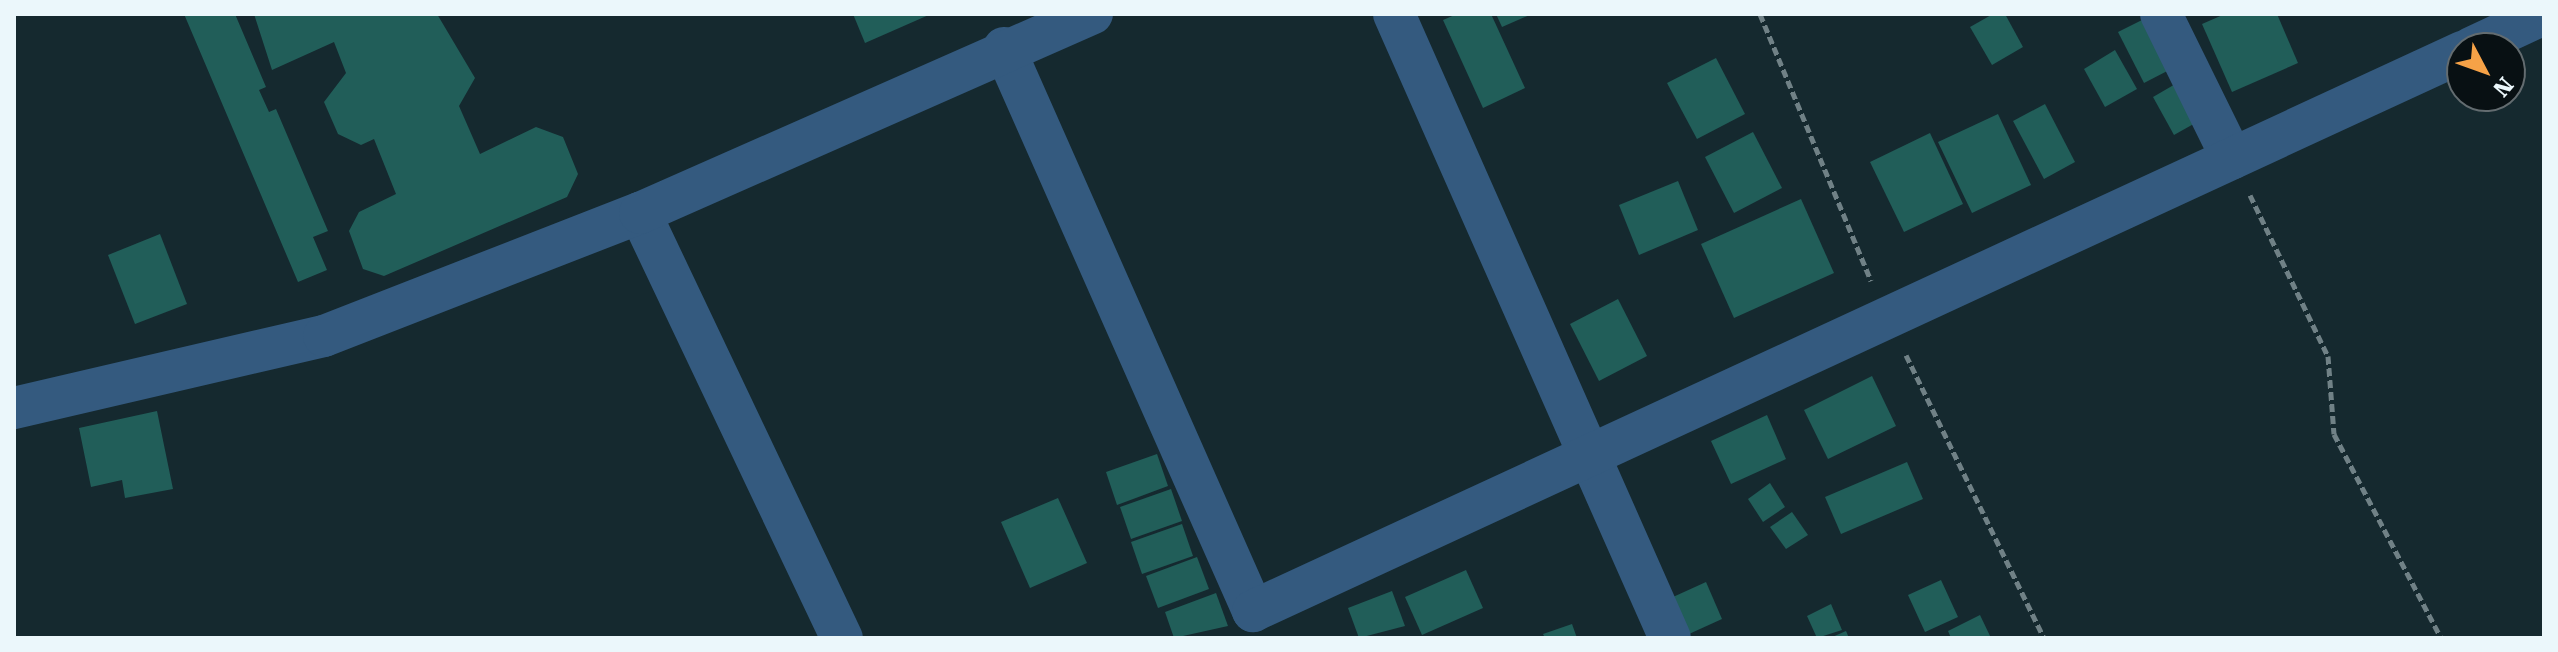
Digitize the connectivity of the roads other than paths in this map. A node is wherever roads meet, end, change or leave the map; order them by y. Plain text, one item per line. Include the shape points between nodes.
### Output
1 (1092, 14) edge
2 (1394, 14) edge
3 (2161, 14) edge
4 (2543, 16) edge
5 (2507, 32) edge
6 (1004, 48) junction
7 (2446, 59) edge
8 (2232, 158) junction
9 (640, 213) junction
10 (14, 408) edge
11 (1594, 455) junction
12 (842, 638) edge
13 (1670, 638) edge

1 - 6 street
2 - 11 street
3 - 8 street
4 - 5 street
6 - 9 street
6 - 11 street via 1253,611
7 - 8 street
8 - 11 street
9 - 10 street via 324,336
9 - 12 street
11 - 13 street

